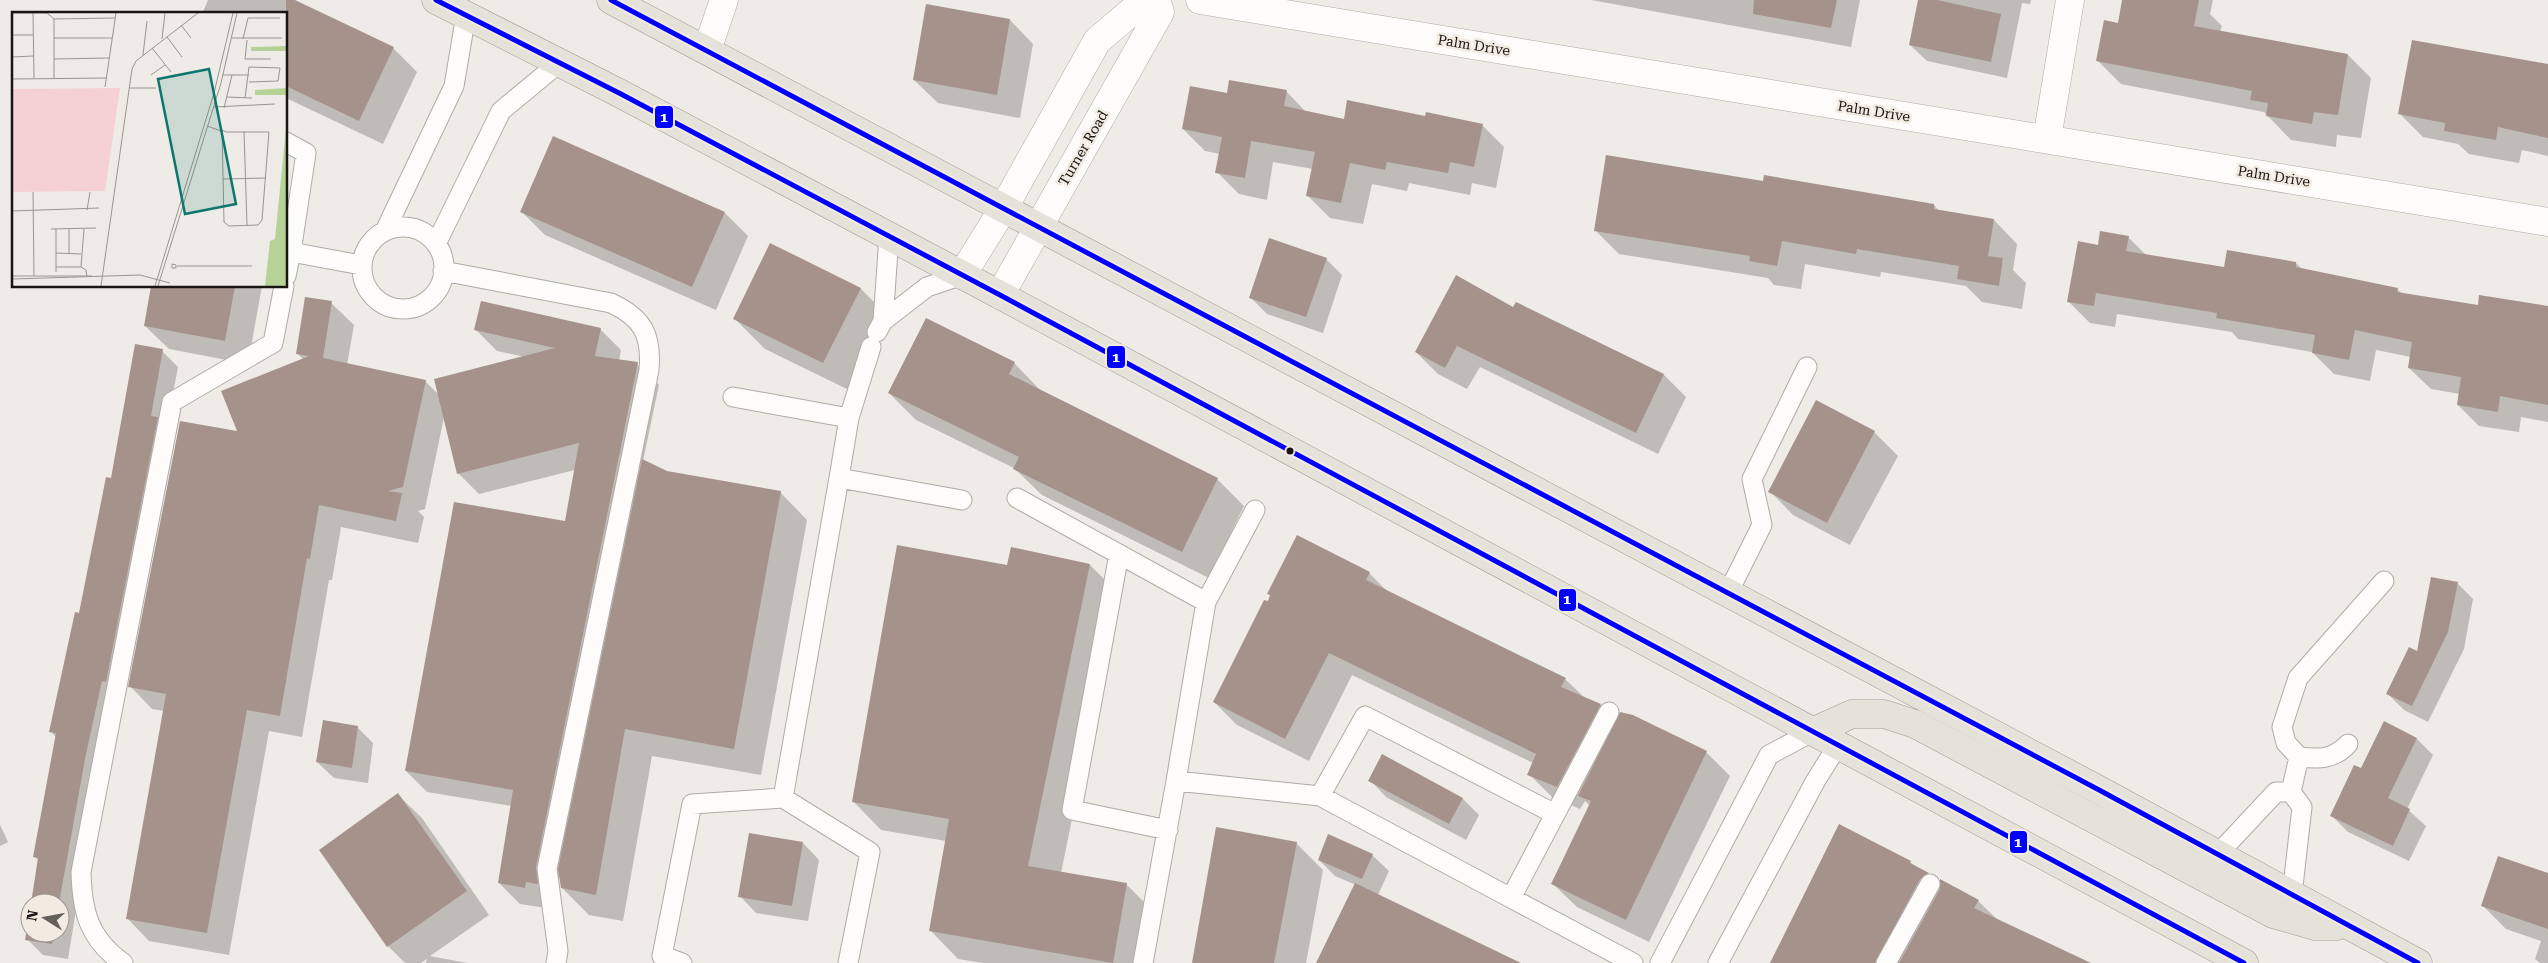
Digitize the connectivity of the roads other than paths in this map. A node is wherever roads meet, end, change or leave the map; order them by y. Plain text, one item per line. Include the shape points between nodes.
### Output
1 (436, 0) edge
2 (610, 0) edge
3 (724, 0) edge
4 (1145, 0) edge
5 (1156, 0) edge
6 (1200, 0) edge
7 (2070, 0) edge
8 (466, 15) junction
9 (707, 50) junction
10 (559, 63) junction
11 (2047, 139) junction
12 (288, 143) edge
13 (1003, 209) junction
14 (2548, 222) edge
15 (1038, 228) junction
16 (385, 231) junction
17 (889, 237) junction
18 (436, 244) junction
19 (291, 252) junction
20 (362, 265) junction
21 (288, 266) edge
22 (443, 271) junction
23 (962, 275) junction
24 (284, 288) edge
25 (1000, 295) junction
26 (877, 333) junction
27 (1807, 368) dead end
28 (733, 397) dead end
29 (849, 418) junction
30 (839, 478) junction
31 (1017, 498) dead end
32 (962, 500) dead end
33 (1255, 510) dead end
34 (1119, 554) junction
35 (2384, 581) dead end
36 (1728, 594) junction
37 (1206, 602) junction
38 (1609, 712) dead end
39 (1812, 732) junction
40 (2348, 744) dead end
41 (1838, 745) junction
42 (2298, 757) junction
43 (1176, 782) junction
44 (2291, 792) junction
45 (1320, 796) junction
46 (783, 798) junction
47 (1555, 814) junction
48 (1168, 830) junction
49 (2217, 856) junction
50 (1930, 884) dead end
51 (2292, 895) junction
52 (1511, 898) junction
53 (2349, 926) junction
54 (123, 963) edge
55 (556, 963) edge
56 (682, 963) edge
57 (848, 963) edge
58 (1143, 963) edge
59 (1633, 963) edge
60 (1660, 963) edge
61 (1718, 963) edge
62 (1886, 963) edge
63 (2244, 963) edge
64 (2418, 963) edge

1 - 8 main road
2 - 9 main road
3 - 9 street
4 - 13 street via 1097,41
5 - 15 street, Turner Road via 1160,12
6 - 11 street, Palm Drive
7 - 11 street
8 - 10 main road
8 - 16 lane via 454,86
9 - 13 main road
10 - 17 main road
10 - 18 lane via 501,111
11 - 14 street, Palm Drive
12 - 19 lane via 306,153
13 - 15 main road
13 - 23 street
15 - 25 street, Turner Road
15 - 36 main road
16 - 18 lane via 398,227 412,228 426,234
16 - 20 lane via 373,240
17 - 23 main road
17 - 26 lane
18 - 22 lane via 442,257
19 - 20 lane
19 - 21 lane
20 - 22 lane via 363,280 369,293 386,305 406,309 432,297 440,285
22 - 55 lane via 611,303 626,310 648,337 649,370 548,869 558,951
23 - 25 main road
23 - 26 lane via 927,287
24 - 54 lane via 273,343 172,402 81,872 82,901 91,929 108,953
25 - 39 main road
26 - 29 lane
27 - 36 lane via 1752,480 1762,525
28 - 29 lane
29 - 30 lane
30 - 32 lane
30 - 46 lane
31 - 34 lane
33 - 37 lane
34 - 37 lane
34 - 48 lane via 1072,810
35 - 42 lane via 2298,678 2282,727 2286,744
36 - 49 main road
37 - 43 lane
38 - 47 lane
39 - 41 main road
39 - 53 main road via 1852,714 1884,714 1915,724 2273,914 2315,926
39 - 60 lane via 1769,755
40 - 42 lane via 2338,755 2319,759
41 - 61 lane
41 - 63 main road
42 - 44 lane
43 - 45 lane
43 - 48 lane
44 - 49 lane via 2276,792
44 - 51 lane via 2302,807
45 - 47 lane via 1365,716
45 - 52 lane
46 - 56 lane via 692,804 662,956
46 - 57 lane via 870,852
47 - 52 lane
48 - 58 lane
49 - 51 main road
50 - 62 lane
51 - 53 main road
52 - 59 lane
53 - 64 main road

